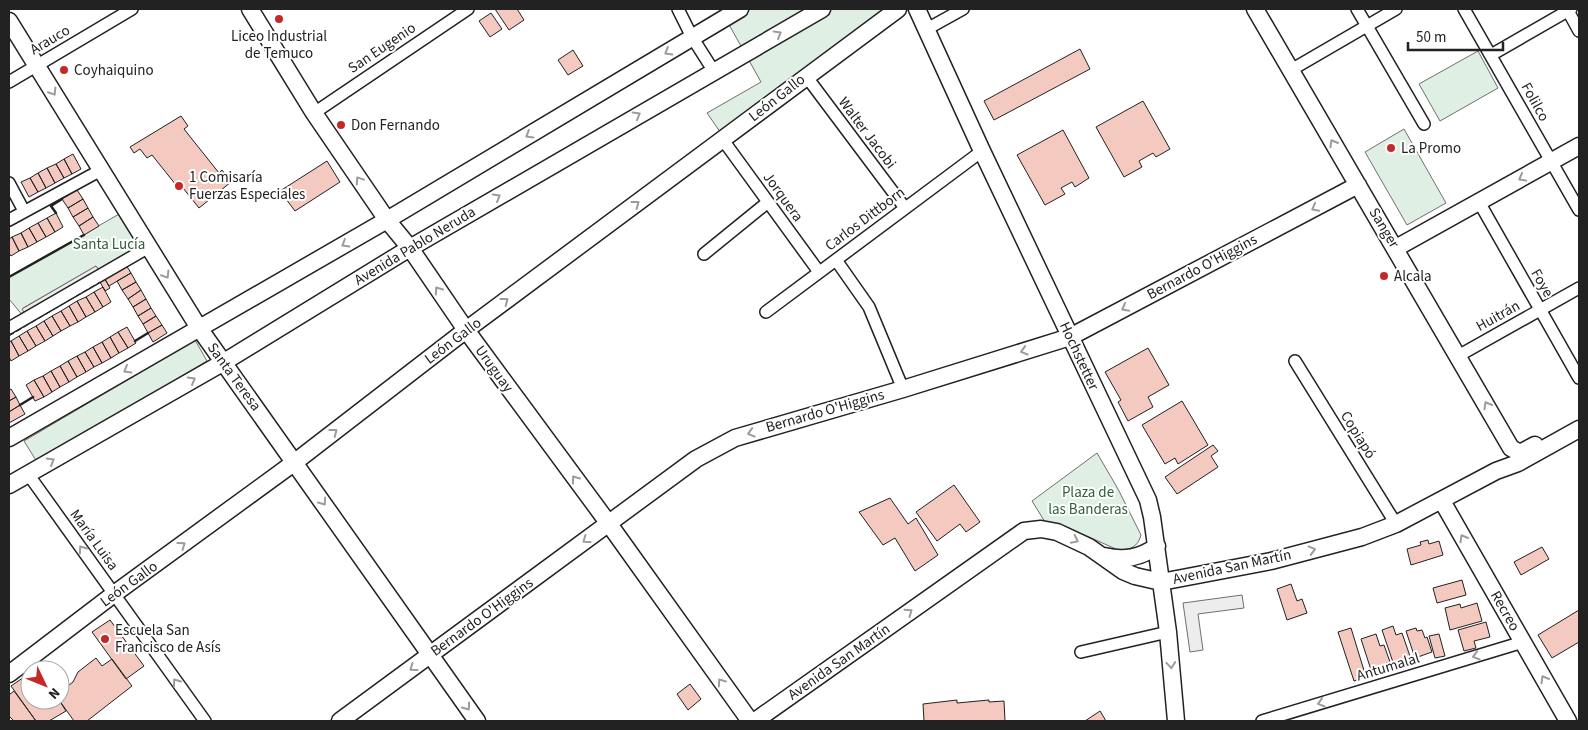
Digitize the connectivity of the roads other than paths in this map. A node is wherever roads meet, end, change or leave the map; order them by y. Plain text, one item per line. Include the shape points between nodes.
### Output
1 (132, 9) edge
2 (250, 9) edge
3 (468, 9) edge
4 (678, 9) edge
5 (740, 9) edge
6 (822, 9) edge
7 (898, 9) edge
8 (917, 9) edge
9 (963, 9) edge
10 (1255, 9) edge
11 (1357, 9) edge
12 (1396, 9) edge
13 (1464, 9) edge
14 (1568, 9) edge
15 (119, 12) edge
16 (9, 21) edge
17 (1367, 26) junction
18 (927, 29) junction
19 (1579, 32) edge
20 (692, 37) junction
21 (1491, 55) junction
22 (36, 65) junction
23 (713, 70) junction
24 (1291, 70) junction
25 (806, 76) junction
26 (9, 82) edge
27 (314, 113) junction
28 (1424, 124) dead end
29 (722, 140) junction
30 (1579, 146) edge
31 (982, 151) junction
32 (1551, 162) junction
33 (101, 170) junction
34 (9, 183) edge
35 (1358, 185) junction
36 (768, 202) junction
37 (1479, 202) junction
38 (905, 208) junction
39 (1579, 210) edge
40 (24, 211) junction
41 (9, 220) edge
42 (387, 220) junction
43 (149, 247) junction
44 (410, 248) junction
45 (1396, 248) junction
46 (704, 254) dead end
47 (836, 260) junction
48 (819, 272) junction
49 (1579, 288) edge
50 (1540, 310) junction
51 (766, 312) dead end
52 (9, 328) edge
53 (199, 328) junction
54 (466, 330) junction
55 (1070, 337) junction
56 (1458, 356) junction
57 (1295, 361) dead end
58 (224, 362) junction
59 (1579, 378) edge
60 (903, 388) junction
61 (1579, 419) edge
62 (1579, 429) edge
63 (9, 438) edge
64 (1512, 448) junction
65 (295, 462) junction
66 (1496, 471) junction
67 (28, 474) junction
68 (9, 485) edge
69 (1442, 501) junction
70 (609, 524) junction
71 (1396, 524) junction
72 (1157, 546) junction
73 (1100, 555) junction
74 (1161, 582) junction
75 (114, 594) junction
76 (1168, 632) junction
77 (1523, 642) junction
78 (1081, 652) dead end
79 (430, 655) junction
80 (9, 674) edge
81 (205, 721) edge
82 (340, 721) edge
83 (477, 721) edge
84 (750, 721) edge
85 (755, 721) edge
86 (1176, 721) edge
87 (1262, 721) edge
88 (1568, 721) edge

1 - 15 street, Arauco
2 - 27 main road, Uruguay
3 - 27 street, San Eugenio
4 - 20 street
5 - 20 main road
23 -> 6 main road, Avenida Pablo Neruda
7 - 25 main road, León Gallo
8 - 18 main road, Hochstetter
9 - 18 street
10 - 24 main road, Sanger
11 - 17 street
12 - 17 street
13 - 21 street, Folilco
14 - 19 street
14 - 21 street
15 - 22 street, Arauco
16 - 22 main road, Santa Teresa
17 - 24 street
17 - 28 street
18 - 31 main road, Hochstetter
20 - 23 street
20 -> 42 main road
21 - 32 street, Folilco
22 - 26 street, Arauco
22 -> 33 main road, Santa Teresa
44 -> 23 main road, Avenida Pablo Neruda
35 -> 24 main road, Sanger
25 - 29 main road, León Gallo
25 - 38 street, Walter Jacobi
42 -> 27 main road, Uruguay
29 - 36 street, Jorquera
54 -> 29 main road, León Gallo
30 - 32 main road
31 - 38 street, Carlos Dittborn
31 - 55 main road, Hochstetter
32 -> 37 main road
32 - 39 street, Folilco
33 - 40 street
33 - 43 main road, Santa Teresa
34 - 40 street
35 - 45 main road, Sanger
35 -> 55 main road, Bernardo O'Higgins
36 - 46 street
36 - 48 street, Jorquera
37 - 45 main road
37 - 50 street, Foye
38 - 47 street, Carlos Dittborn
40 - 41 street
42 - 44 main road, Uruguay
42 -> 53 main road
43 - 52 street
43 -> 53 main road, Santa Teresa
54 -> 44 main road, Uruguay
44 - 58 main road, Avenida Pablo Neruda
45 - 56 main road, Sanger
47 - 48 street, Carlos Dittborn
47 - 60 street via 869,306
48 - 51 street, Carlos Dittborn
49 - 50 street, Huitrán
50 - 56 street, Huitrán
50 - 59 street, Foye
53 - 58 main road, Santa Teresa
53 -> 63 main road
65 -> 54 main road, León Gallo
70 -> 54 main road, Uruguay
55 -> 60 main road, Bernardo O'Higgins
55 - 72 main road, Hochstetter via 1148,500
64 -> 56 main road, Sanger
57 - 71 street, Copiapó
58 - 65 main road, Santa Teresa
67 -> 58 main road, Avenida Pablo Neruda
60 -> 70 main road, Bernardo O'Higgins via 735,438 696,459
61 - 64 main road via 1520,453
62 - 66 main road, Avenida San Martín via 1518,463
64 - 66 main road, Avenida San Martín via 1509,458
75 -> 65 main road, León Gallo
65 -> 79 main road, Santa Teresa
66 - 69 main road, Avenida San Martín
67 - 68 main road, Avenida Pablo Neruda
75 -> 67 street, María Luisa
69 - 71 main road, Avenida San Martín
77 -> 69 main road, Recreo
70 -> 79 main road, Bernardo O'Higgins
84 -> 70 main road, Uruguay
74 -> 71 main road, Avenida San Martín via 1271,561 1362,537
72 - 73 main road via 1133,558
72 - 74 main road, Hochstetter
73 - 74 main road, Avenida San Martín via 1135,576
85 -> 73 main road, Avenida San Martín via 1024,531 1041,529 1057,532
74 - 76 main road, Hochstetter
75 - 80 main road, León Gallo
81 -> 75 street, María Luisa
76 - 78 street
76 -> 86 main road, Hochstetter
77 -> 87 street, Antumalal
88 -> 77 main road, Recreo
79 -> 82 main road, Bernardo O'Higgins
79 -> 83 main road, Santa Teresa

